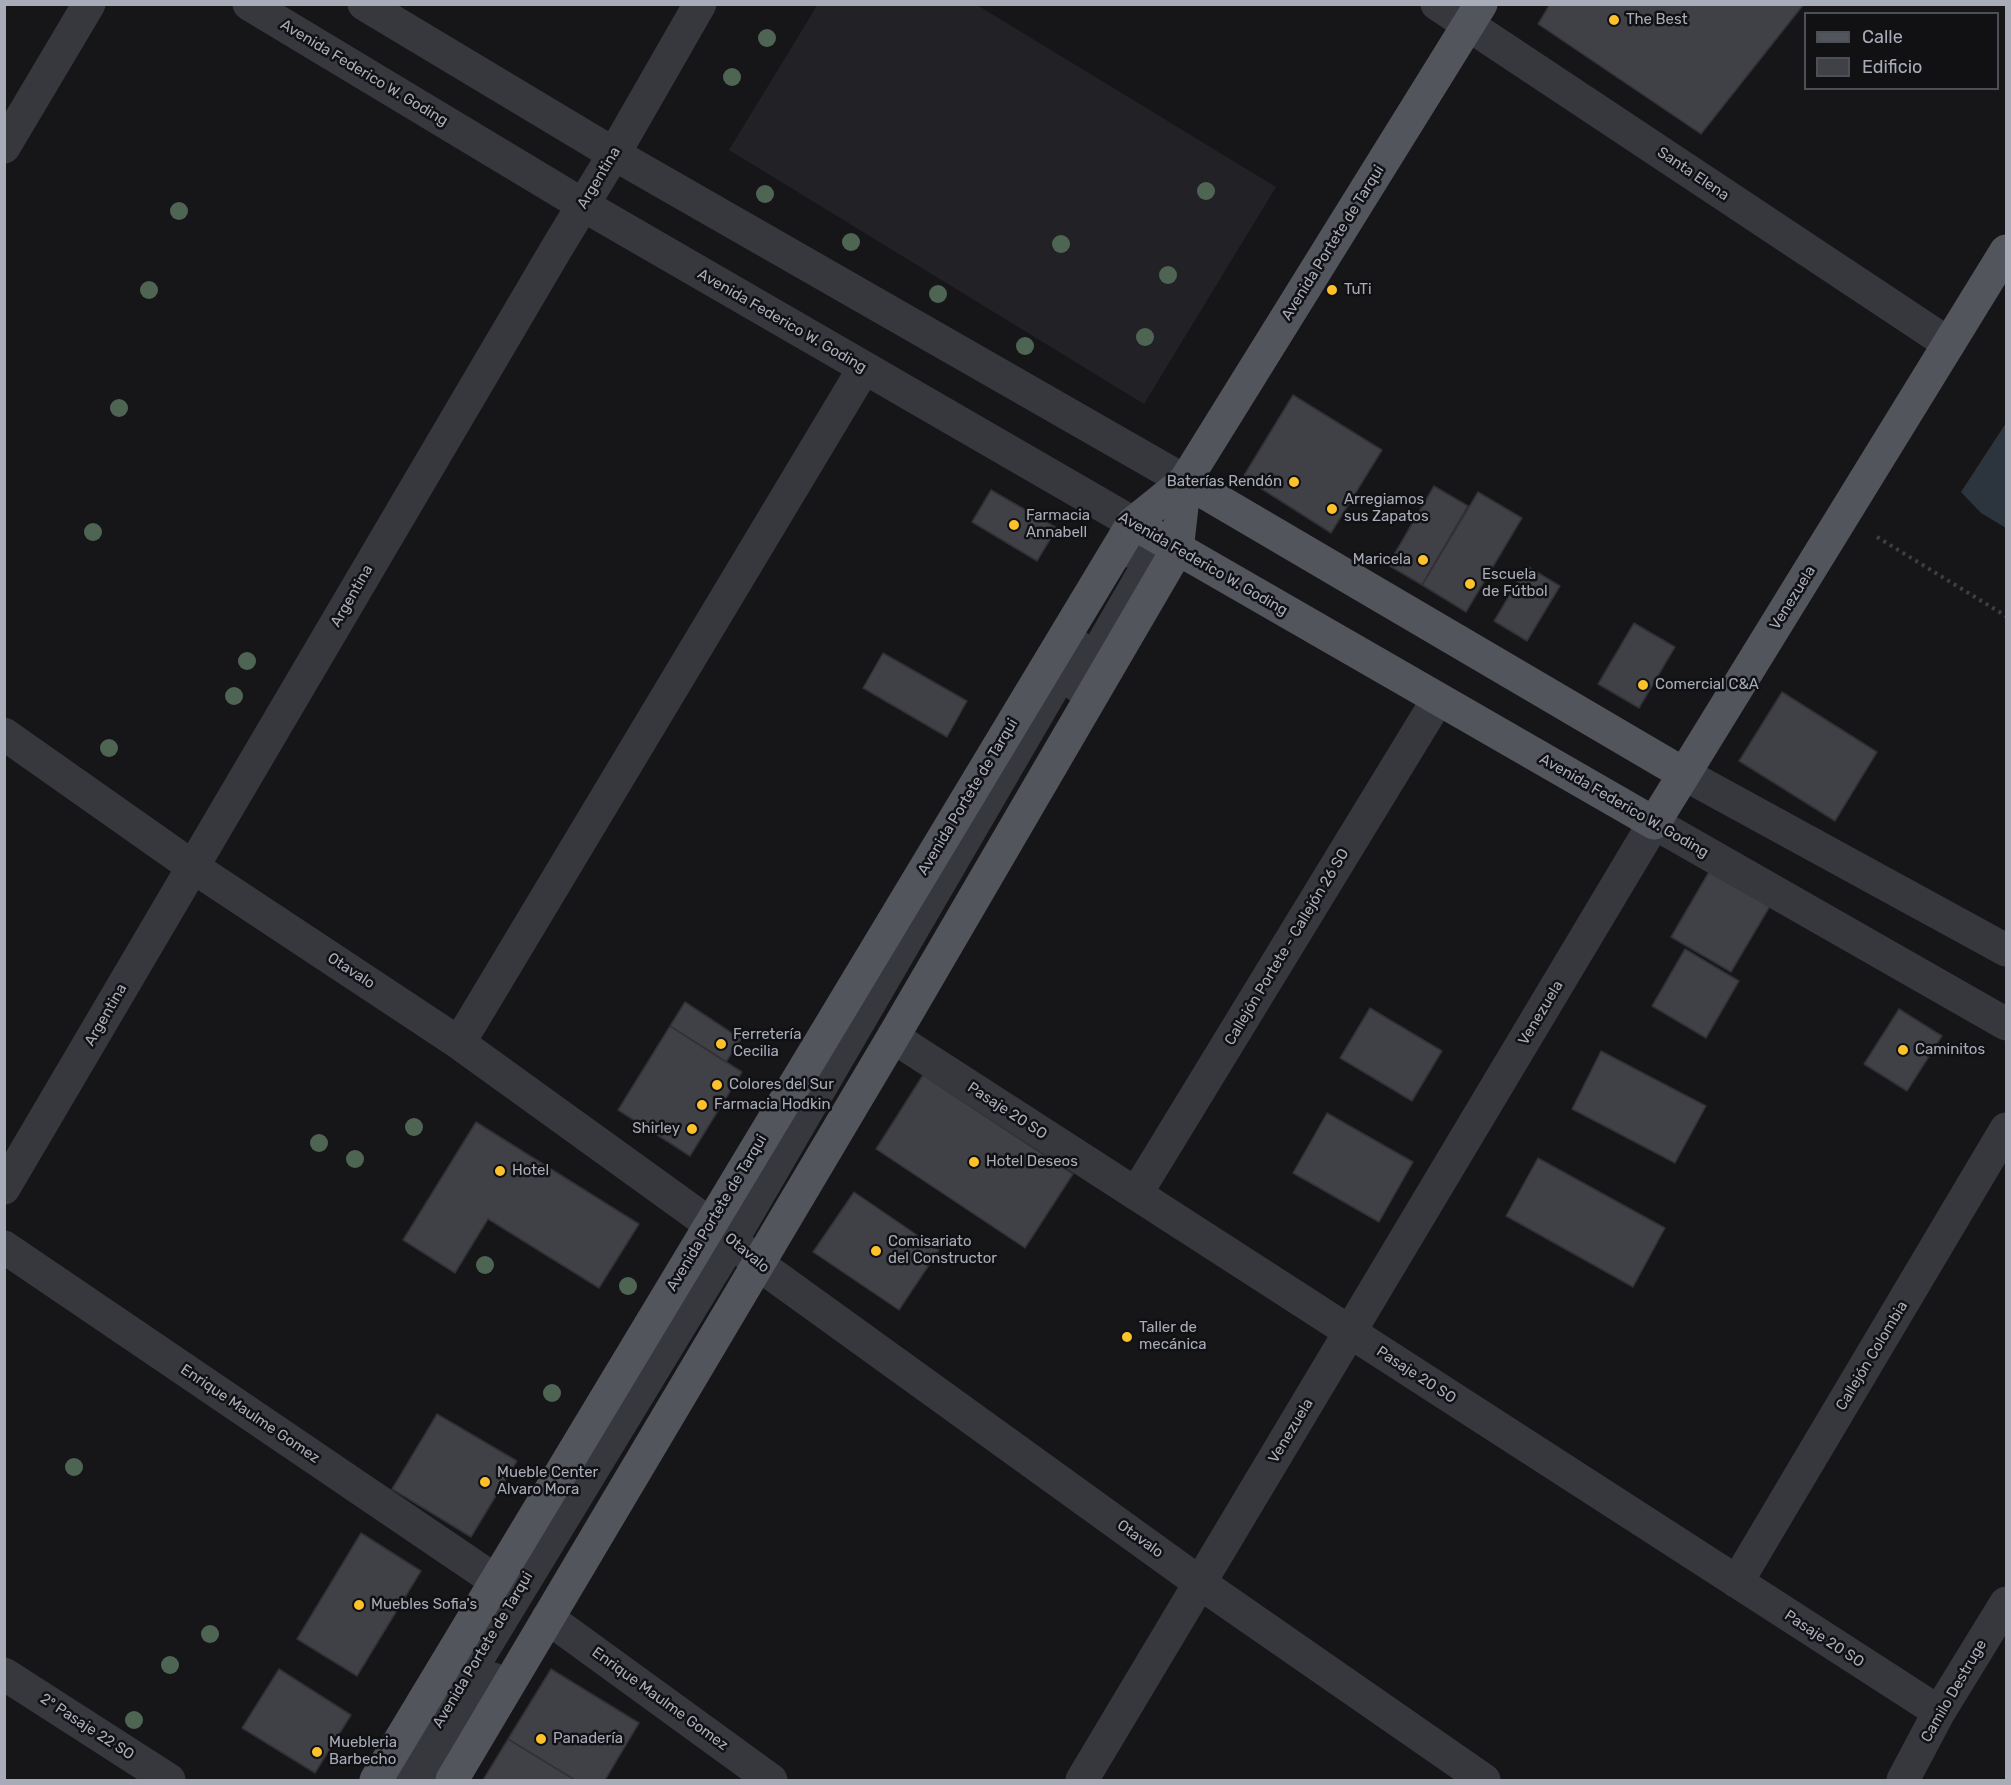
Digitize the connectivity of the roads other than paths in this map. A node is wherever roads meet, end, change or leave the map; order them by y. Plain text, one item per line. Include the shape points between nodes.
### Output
1 (89, 4) edge
2 (249, 4) edge
3 (364, 4) edge
4 (700, 4) edge
5 (1437, 4) edge
6 (1475, 15) edge
7 (4, 147) edge
8 (614, 154) junction
9 (583, 205) junction
10 (2007, 251) edge
11 (1949, 344) junction
12 (864, 368) junction
13 (1185, 481) junction
14 (1133, 523) junction
15 (1177, 550) junction
16 (1438, 699) junction
17 (4, 734) edge
18 (1684, 774) junction
19 (1654, 823) junction
20 (193, 867) junction
21 (2007, 950) edge
22 (2007, 1024) edge
23 (893, 1037) junction
24 (459, 1042) junction
25 (2007, 1129) edge
26 (4, 1188) edge
27 (1136, 1194) junction
28 (737, 1246) junction
29 (4, 1247) edge
30 (1350, 1332) junction
31 (496, 1581) junction
32 (1737, 1582) junction
33 (1200, 1583) junction
34 (2007, 1602) edge
35 (548, 1618) junction
36 (4, 1674) edge
37 (1939, 1712) junction
38 (169, 1780) edge
39 (376, 1780) edge
40 (404, 1780) edge
41 (432, 1780) edge
42 (452, 1780) edge
43 (771, 1780) edge
44 (1082, 1780) edge
45 (1484, 1780) edge
46 (1903, 1780) edge

1 - 7 street
2 - 9 street, Avenida Federico W. Goding
3 - 8 street
4 - 8 street, Argentina
5 - 6 street, Santa Elena
6 - 11 street, Santa Elena
6 - 13 main road, Avenida Portete de Tarqui
8 - 9 street, Argentina
8 - 13 street
9 - 12 street, Avenida Federico W. Goding
9 - 20 street, Argentina
10 - 11 main road, Venezuela
11 - 18 main road, Venezuela
12 - 14 street, Avenida Federico W. Goding
12 - 24 street
13 - 14 main road, Avenida Portete de Tarqui
13 - 15 main road, Avenida Portete de Tarqui
13 - 18 main road
14 - 15 main road, Avenida Federico W. Goding
14 - 28 main road, Avenida Portete de Tarqui
15 - 16 main road, Avenida Federico W. Goding
15 - 23 main road, Avenida Portete de Tarqui
15 - 28 street, Avenida Portete de Tarqui via 1151,560
16 - 19 main road, Avenida Federico W. Goding
16 - 27 street, Callejón Portete - Callejón 26 SO
17 - 20 street, Otavalo
18 - 19 main road, Venezuela
18 - 21 street
19 - 22 street, Avenida Federico W. Goding
19 - 30 street, Venezuela
20 - 24 street, Otavalo
20 - 26 street, Argentina
23 - 27 street, Pasaje 20 SO
23 - 28 main road, Avenida Portete de Tarqui
24 - 28 street, Otavalo
25 - 32 street, Callejón Colombia
27 - 30 street, Pasaje 20 SO
28 - 31 main road, Avenida Portete de Tarqui
28 - 33 street, Otavalo
28 - 35 main road, Avenida Portete de Tarqui
28 - 40 street, Avenida Portete de Tarqui
28 - 41 street, Avenida Portete de Tarqui
29 - 31 street, Enrique Maulme Gomez
30 - 32 street, Pasaje 20 SO
30 - 33 street, Venezuela
31 - 39 main road, Avenida Portete de Tarqui
32 - 37 street, Pasaje 20 SO
33 - 44 street, Venezuela
33 - 45 street, Otavalo
34 - 37 street, Camilo Destruge
35 - 42 main road, Avenida Portete de Tarqui
35 - 43 street, Enrique Maulme Gomez
36 - 38 street, 2º Pasaje 22 SO
37 - 46 street, Camilo Destruge

